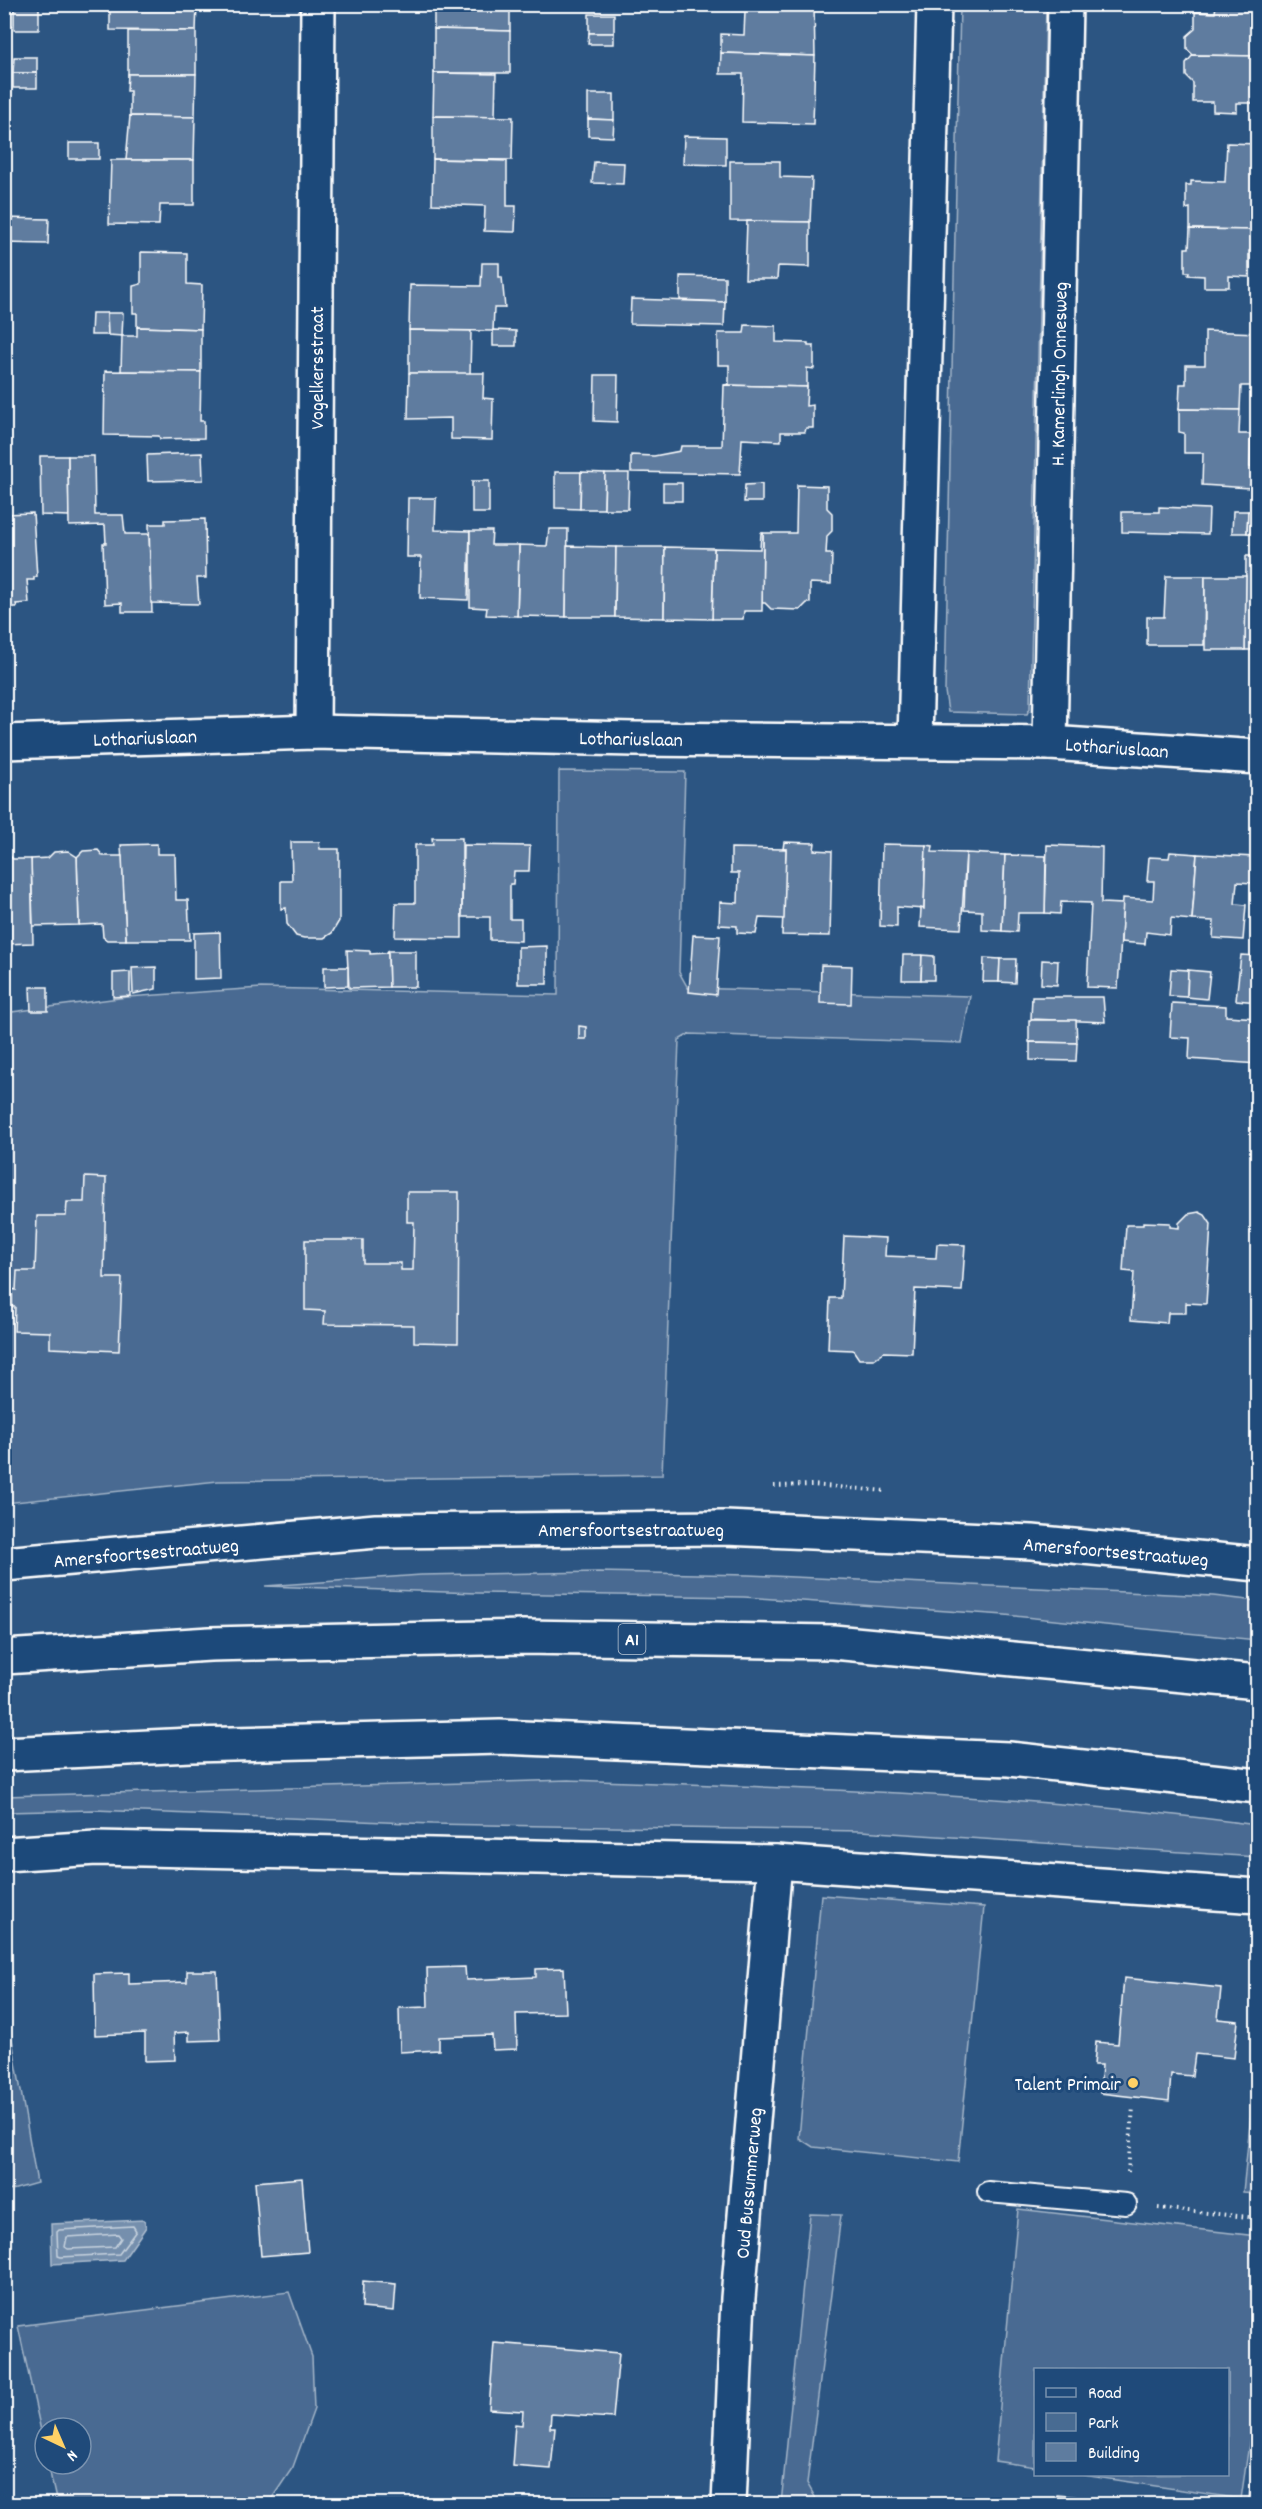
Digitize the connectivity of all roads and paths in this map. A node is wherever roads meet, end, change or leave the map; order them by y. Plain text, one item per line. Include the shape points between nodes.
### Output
1 (318, 4) edge
2 (934, 4) edge
3 (1065, 4) edge
4 (313, 732) junction
5 (915, 741) junction
6 (4, 742) edge
7 (1050, 743) junction
8 (1257, 757) edge
9 (4, 1564) edge
10 (1257, 1564) edge
11 (4, 1657) edge
12 (1257, 1682) edge
13 (4, 1754) edge
14 (1257, 1786) edge
15 (4, 1854) edge
16 (775, 1862) junction
17 (1257, 1896) edge
18 (1134, 2107) dead end
19 (988, 2192) dead end
20 (1126, 2204) junction
21 (1257, 2218) edge
22 (729, 2505) edge

1 - 4 main road, Vogelkersstraat
2 - 5 main road
3 - 7 main road, H. Kamerlingh Onnesweg
4 - 5 main road, Lothariuslaan
4 - 6 main road, Lothariuslaan
5 - 7 main road, Lothariuslaan
7 - 8 main road, Lothariuslaan
9 - 10 main road, Amersfoortsestraatweg via 376,1531 725,1528 1032,1542
11 - 12 main road, A1 via 210,1644 512,1637 821,1642
13 - 14 main road via 191,1744 500,1737 1009,1759
15 - 16 main road via 96,1848
16 - 17 main road
16 - 22 main road, Oud Bussummerweg via 738,2298
18 - 20 path
19 - 20 lane
20 - 21 path

